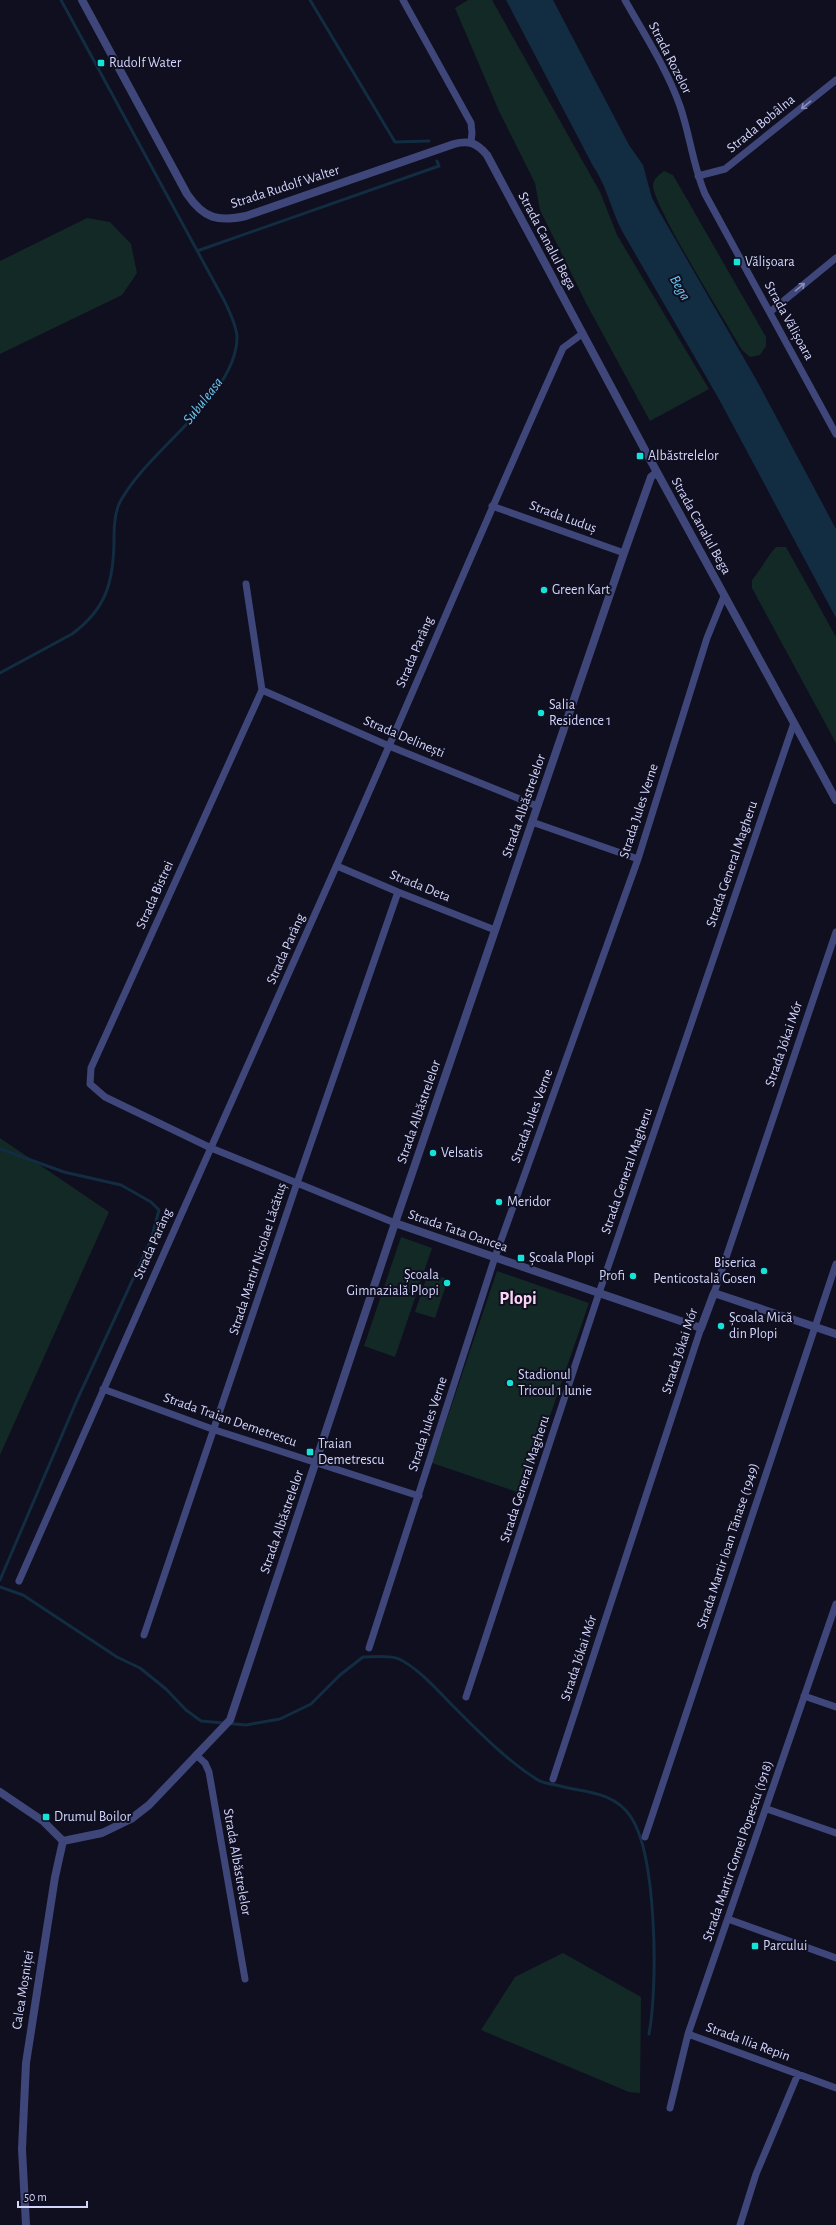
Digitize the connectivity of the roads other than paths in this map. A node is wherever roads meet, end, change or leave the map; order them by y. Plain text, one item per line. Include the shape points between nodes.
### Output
1 (82, 0) edge
2 (403, 0) edge
3 (625, 0) edge
4 (836, 80) edge
5 (471, 142) junction
6 (698, 176) junction
7 (836, 258) edge
8 (770, 312) junction
9 (582, 334) junction
10 (836, 434) edge
11 (657, 472) junction
12 (492, 506) junction
13 (624, 553) junction
14 (246, 584) dead end
15 (724, 596) junction
16 (262, 690) junction
17 (794, 723) junction
18 (389, 746) junction
19 (836, 800) edge
20 (537, 806) junction
21 (532, 822) junction
22 (638, 859) junction
23 (337, 866) junction
24 (398, 892) junction
25 (495, 930) junction
26 (836, 932) edge
27 (211, 1148) junction
28 (297, 1183) junction
29 (395, 1223) junction
30 (495, 1257) junction
31 (836, 1264) edge
32 (714, 1292) junction
33 (600, 1293) junction
34 (815, 1327) junction
35 (701, 1328) junction
36 (836, 1334) edge
37 (103, 1389) junction
38 (215, 1430) junction
39 (316, 1463) junction
40 (419, 1496) junction
41 (19, 1581) dead end
42 (836, 1604) edge
43 (144, 1635) dead end
44 (369, 1648) dead end
45 (804, 1696) junction
46 (466, 1697) dead end
47 (836, 1707) edge
48 (196, 1754) junction
49 (553, 1779) dead end
50 (0, 1792) edge
51 (767, 1809) junction
52 (836, 1832) edge
53 (644, 1837) dead end
54 (63, 1841) junction
55 (728, 1919) junction
56 (836, 1958) edge
57 (245, 1979) dead end
58 (688, 2034) junction
59 (798, 2074) junction
60 (836, 2088) edge
61 (670, 2108) dead end
62 (26, 2225) edge
63 (740, 2225) edge

1 - 5 street, Strada Rudolf Walter via 187,194 195,205 212,217 222,220 246,216 454,144
2 - 5 street via 471,123
3 - 6 street, Strada Rozelor via 666,74 680,107
4 -> 6 street, Strada Bobâlna via 725,169
5 - 9 street, Strada Canalul Bega via 480,146 487,155
6 - 8 street, Strada Vălișoara via 705,194
8 -> 7 street
8 - 10 street, Strada Vălișoara
9 - 11 street, Strada Canalul Bega
9 - 12 street, Strada Parâng via 563,348
11 - 13 street, Strada Albăstrelelor via 651,477
11 - 15 street, Strada Canalul Bega
12 - 13 street, Strada Luduș
12 - 18 street, Strada Parâng
13 - 20 street, Strada Albăstrelelor
14 - 16 street
15 - 17 street, Strada Canalul Bega
15 - 22 street, Strada Jules Verne via 707,638
16 - 18 street, Strada Delinești
16 - 27 street, Strada Bistrei via 94,1061 90,1076 90,1084 105,1097
17 - 19 street, Strada Canalul Bega
17 - 33 street, Strada General Magheru
18 - 20 street, Strada Delinești
18 - 23 street, Strada Parâng
20 - 21 street, Strada Albăstrelelor
21 - 22 street
21 - 25 street, Strada Albăstrelelor
22 - 30 street, Strada Jules Verne
23 - 24 street, Strada Deta
23 - 27 street, Strada Parâng
24 - 25 street, Strada Deta
24 - 28 street, Strada Martir Nicolae Lăcătuș
25 - 29 street, Strada Albăstrelelor
26 - 32 street, Strada Jókai Mór
27 - 28 street, Strada Tata Oancea
27 - 37 street, Strada Parâng
28 - 29 street, Strada Tata Oancea
28 - 38 street, Strada Martir Nicolae Lăcătuș
29 - 30 street, Strada Tata Oancea
29 - 39 street, Strada Albăstrelelor
30 - 33 street, Strada Tata Oancea
30 - 40 street, Strada Jules Verne
31 - 34 street, Strada Martir Ioan Tănase (1949)
32 - 34 street
32 - 35 street, Strada Jókai Mór
33 - 35 street, Strada Tata Oancea
33 - 46 street, Strada General Magheru
34 - 36 street
34 - 53 street, Strada Martir Ioan Tănase (1949)
35 - 49 street, Strada Jókai Mór
37 - 38 street, Strada Traian Demetrescu
37 - 41 street, Strada Parâng
38 - 39 street, Strada Traian Demetrescu
38 - 43 street, Strada Martir Nicolae Lăcătuș
39 - 40 street, Strada Traian Demetrescu
39 - 48 street, Strada Albăstrelelor via 230,1720
40 - 44 street, Strada Jules Verne
42 - 45 street, Strada Martir Cornel Popescu (1918)
45 - 47 street
45 - 51 street, Strada Martir Cornel Popescu (1918)
48 - 54 street, Strada Albăstrelelor via 149,1805 131,1819 102,1833
48 - 57 street, Strada Albăstrelelor via 205,1763 209,1772
50 - 54 street via 44,1821
51 - 52 street
51 - 55 street, Strada Martir Cornel Popescu (1918)
54 - 62 street, Calea Moșniței via 26,2063 22,2149
55 - 56 street
55 - 58 street, Strada Martir Cornel Popescu (1918)
58 - 59 street, Strada Ilia Repin
58 - 61 street, Strada Martir Cornel Popescu (1918)
59 - 60 street, Strada Ilia Repin
59 - 63 street, Strada Ilia Repin via 756,2174

